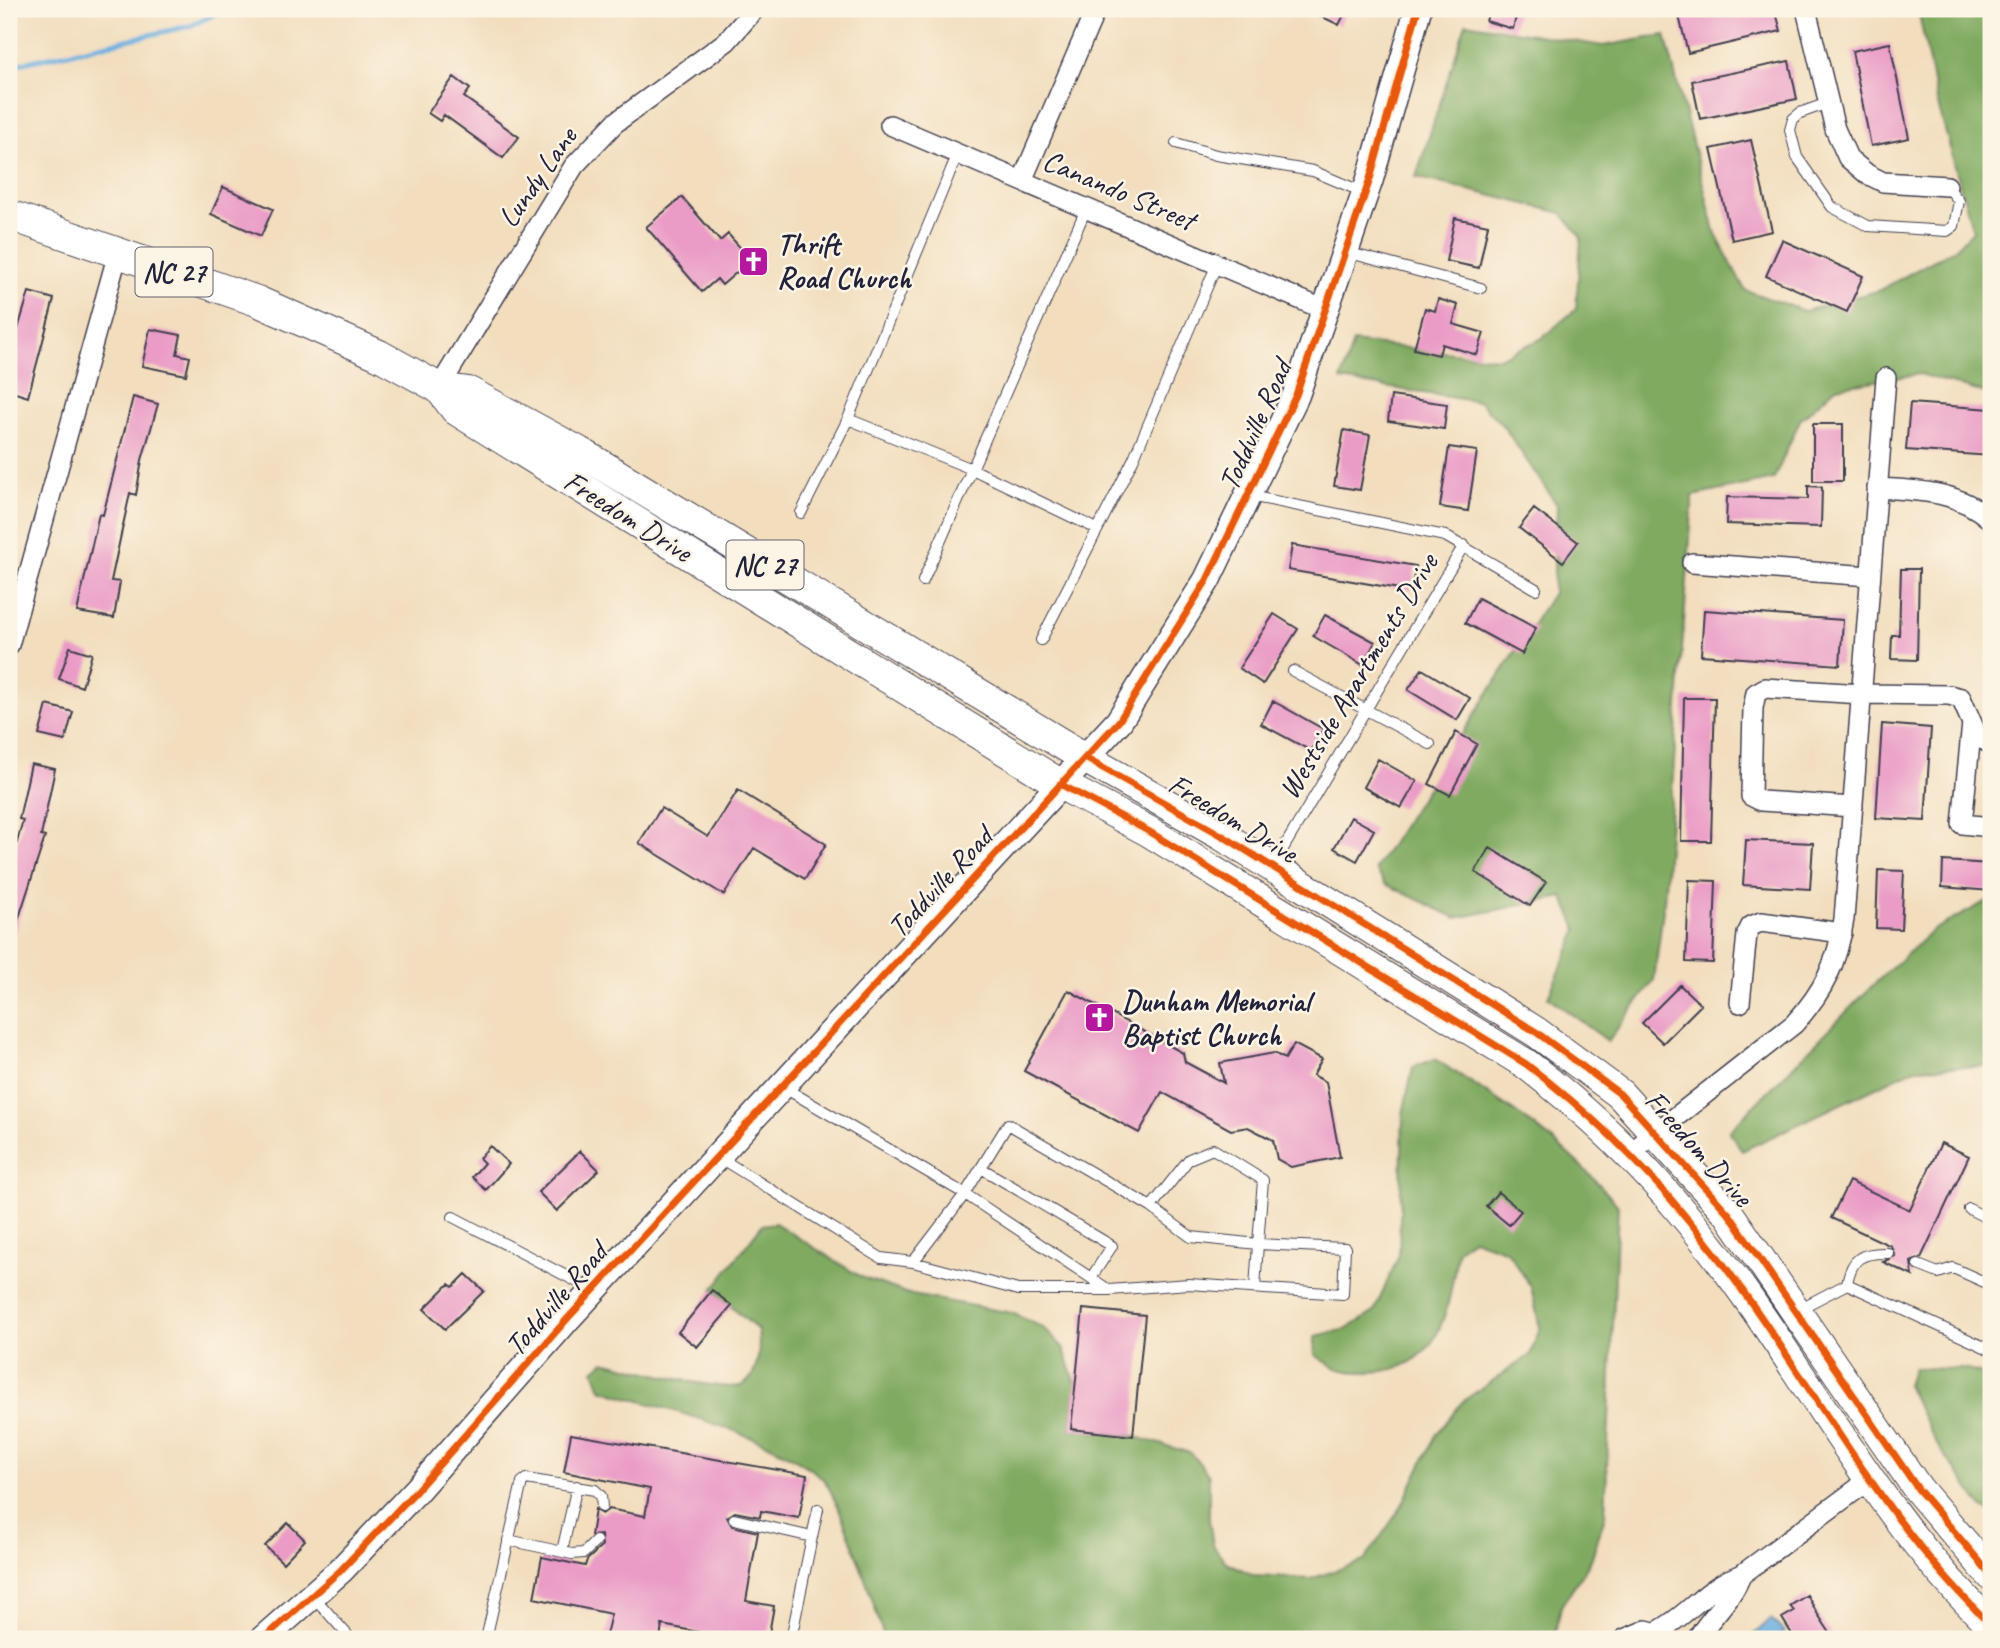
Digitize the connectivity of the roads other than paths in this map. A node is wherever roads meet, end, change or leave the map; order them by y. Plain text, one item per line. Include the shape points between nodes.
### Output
1 (755, 9) edge
2 (1096, 9) edge
3 (1418, 9) edge
4 (1806, 9) edge
5 (1828, 103) junction
6 (890, 125) dead end
7 (1176, 142) dead end
8 (958, 153) junction
9 (1022, 181) junction
10 (1947, 186) joint
11 (1366, 193) junction
12 (1086, 209) junction
13 (9, 215) edge
14 (1346, 252) junction
15 (118, 253) junction
16 (1217, 264) junction
17 (1481, 288) dead end
18 (1325, 310) junction
19 (1886, 378) dead end
20 (439, 388) junction
21 (848, 419) junction
22 (972, 469) junction
23 (1877, 488) junction
24 (1250, 496) junction
25 (801, 513) dead end
26 (1991, 520) edge
27 (1097, 529) junction
28 (1464, 545) junction
29 (1692, 563) dead end
30 (1870, 576) junction
31 (923, 581) dead end
32 (1536, 589) dead end
33 (1041, 640) dead end
34 (9, 645) edge
35 (1293, 671) dead end
36 (1862, 695) junction
37 (1366, 710) junction
38 (1972, 722) junction
39 (1430, 744) dead end
40 (1991, 744) edge
41 (1085, 758) junction
42 (1060, 784) junction
43 (1853, 807) junction
44 (1991, 827) edge
45 (1272, 867) junction
46 (1842, 933) junction
47 (1740, 1003) dead end
48 (781, 1086) junction
49 (1656, 1133) junction
50 (1630, 1153) junction
51 (717, 1156) junction
52 (981, 1168) junction
53 (965, 1194) junction
54 (1151, 1207) junction
55 (1969, 1209) dead end
56 (453, 1217) dead end
57 (1991, 1220) edge
58 (1258, 1244) junction
59 (1888, 1253) dead end
60 (913, 1262) junction
61 (1918, 1265) dead end
62 (1091, 1278) junction
63 (1847, 1284) junction
64 (1991, 1285) edge
65 (1255, 1288) junction
66 (593, 1290) junction
67 (1109, 1290) junction
68 (1796, 1311) junction
69 (1991, 1350) edge
70 (1869, 1480) junction
71 (577, 1486) junction
72 (602, 1507) dead end
73 (818, 1509) dead end
74 (734, 1520) dead end
75 (812, 1537) junction
76 (508, 1540) junction
77 (596, 1541) dead end
78 (562, 1551) junction
79 (1741, 1575) junction
80 (1991, 1575) edge
81 (313, 1596) junction
82 (1991, 1625) edge
83 (1664, 1635) edge
84 (263, 1639) edge
85 (351, 1639) edge
86 (486, 1639) edge
87 (791, 1639) edge
88 (1624, 1639) edge
89 (1696, 1639) edge

1 - 20 street, Lundy Lane via 727,41 615,123 574,166
2 - 9 street
3 - 11 street, Toddville Road
4 - 5 street
5 - 10 street via 1848,158 1867,174 1898,185
5 - 10 lane via 1800,113 1790,130 1797,157 1832,207 1868,226 1947,231 1954,226 1959,201
6 - 8 street, Canando Street
7 - 11 lane via 1216,155 1313,171
8 - 9 street, Canando Street
8 - 21 lane
9 - 12 street, Canando Street
11 - 14 street, Toddville Road
12 - 16 street, Canando Street
12 - 22 lane
13 - 15 main road, Freedom Drive / NC 27
14 - 17 lane
14 - 18 street, Toddville Road
15 - 20 main road, Freedom Drive / NC 27 via 295,317
15 - 34 street
16 - 18 street, Canando Street
16 - 27 lane via 1133,460
18 - 24 street, Toddville Road via 1296,395
19 - 23 street
20 - 41 main road, Freedom Drive / NC 27 via 469,393 585,456
20 - 42 main road, Freedom Drive / NC 27 via 456,410
21 - 22 lane
21 - 25 lane
22 - 27 lane
22 - 31 lane
23 - 26 street via 1949,496 1976,507
23 - 30 street
24 - 28 lane via 1423,530
24 - 41 street, Toddville Road via 1177,632 1119,720
27 - 33 lane
28 - 32 lane
28 - 37 lane, Westside Apartments Drive
29 - 30 street
30 - 36 street
35 - 37 lane
36 - 38 street via 1961,698
36 - 43 street
36 - 43 street via 1765,688 1756,693 1753,708 1751,796 1760,801
37 - 39 lane
37 - 45 lane, Westside Apartments Drive
38 - 40 street via 1978,737
38 - 44 street via 1962,824
41 - 42 street, Toddville Road
41 - 45 main road, Freedom Drive / NC 27
42 - 48 street, Toddville Road
42 - 50 main road, Freedom Drive / NC 27 via 1147,831 1527,1064
43 - 46 street
45 - 49 main road, Freedom Drive / NC 27 via 1536,1032 1620,1094
46 - 47 street via 1760,922 1751,926
46 - 49 street via 1817,999 1794,1024
48 - 51 street, Toddville Road
48 - 53 lane
49 - 50 street
49 - 68 main road, Freedom Drive / NC 27 via 1730,1214
50 - 70 main road, Freedom Drive / NC 27 via 1692,1223
51 - 60 lane via 881,1258
51 - 66 street, Toddville Road
52 - 53 lane
52 - 54 lane via 1008,1124
52 - 62 lane via 1112,1246
53 - 60 lane
53 - 62 lane
54 - 58 lane via 1191,1237
54 - 58 lane via 1188,1159 1213,1149 1263,1180
55 - 57 lane
56 - 66 lane
58 - 65 lane
58 - 65 lane via 1345,1248 1343,1294
59 - 63 lane via 1858,1257
60 - 67 lane via 1018,1290
61 - 64 lane via 1938,1273 1953,1268
62 - 67 lane
63 - 68 lane
63 - 69 lane
65 - 67 lane via 1189,1284
66 - 81 street, Toddville Road via 416,1491
68 - 80 main road, Freedom Drive / NC 27 via 1917,1489
70 - 79 street
70 - 82 main road, Freedom Drive / NC 27 via 1920,1549
71 - 72 lane via 595,1490
71 - 76 lane via 532,1478 522,1482
71 - 78 lane
73 - 75 lane
74 - 75 lane
75 - 87 lane
76 - 78 lane
76 - 86 lane
77 - 78 lane via 584,1553
79 - 83 street via 1724,1580
79 - 89 street via 1736,1590
81 - 84 street, Toddville Road
81 - 85 lane
83 - 88 street via 1635,1632

